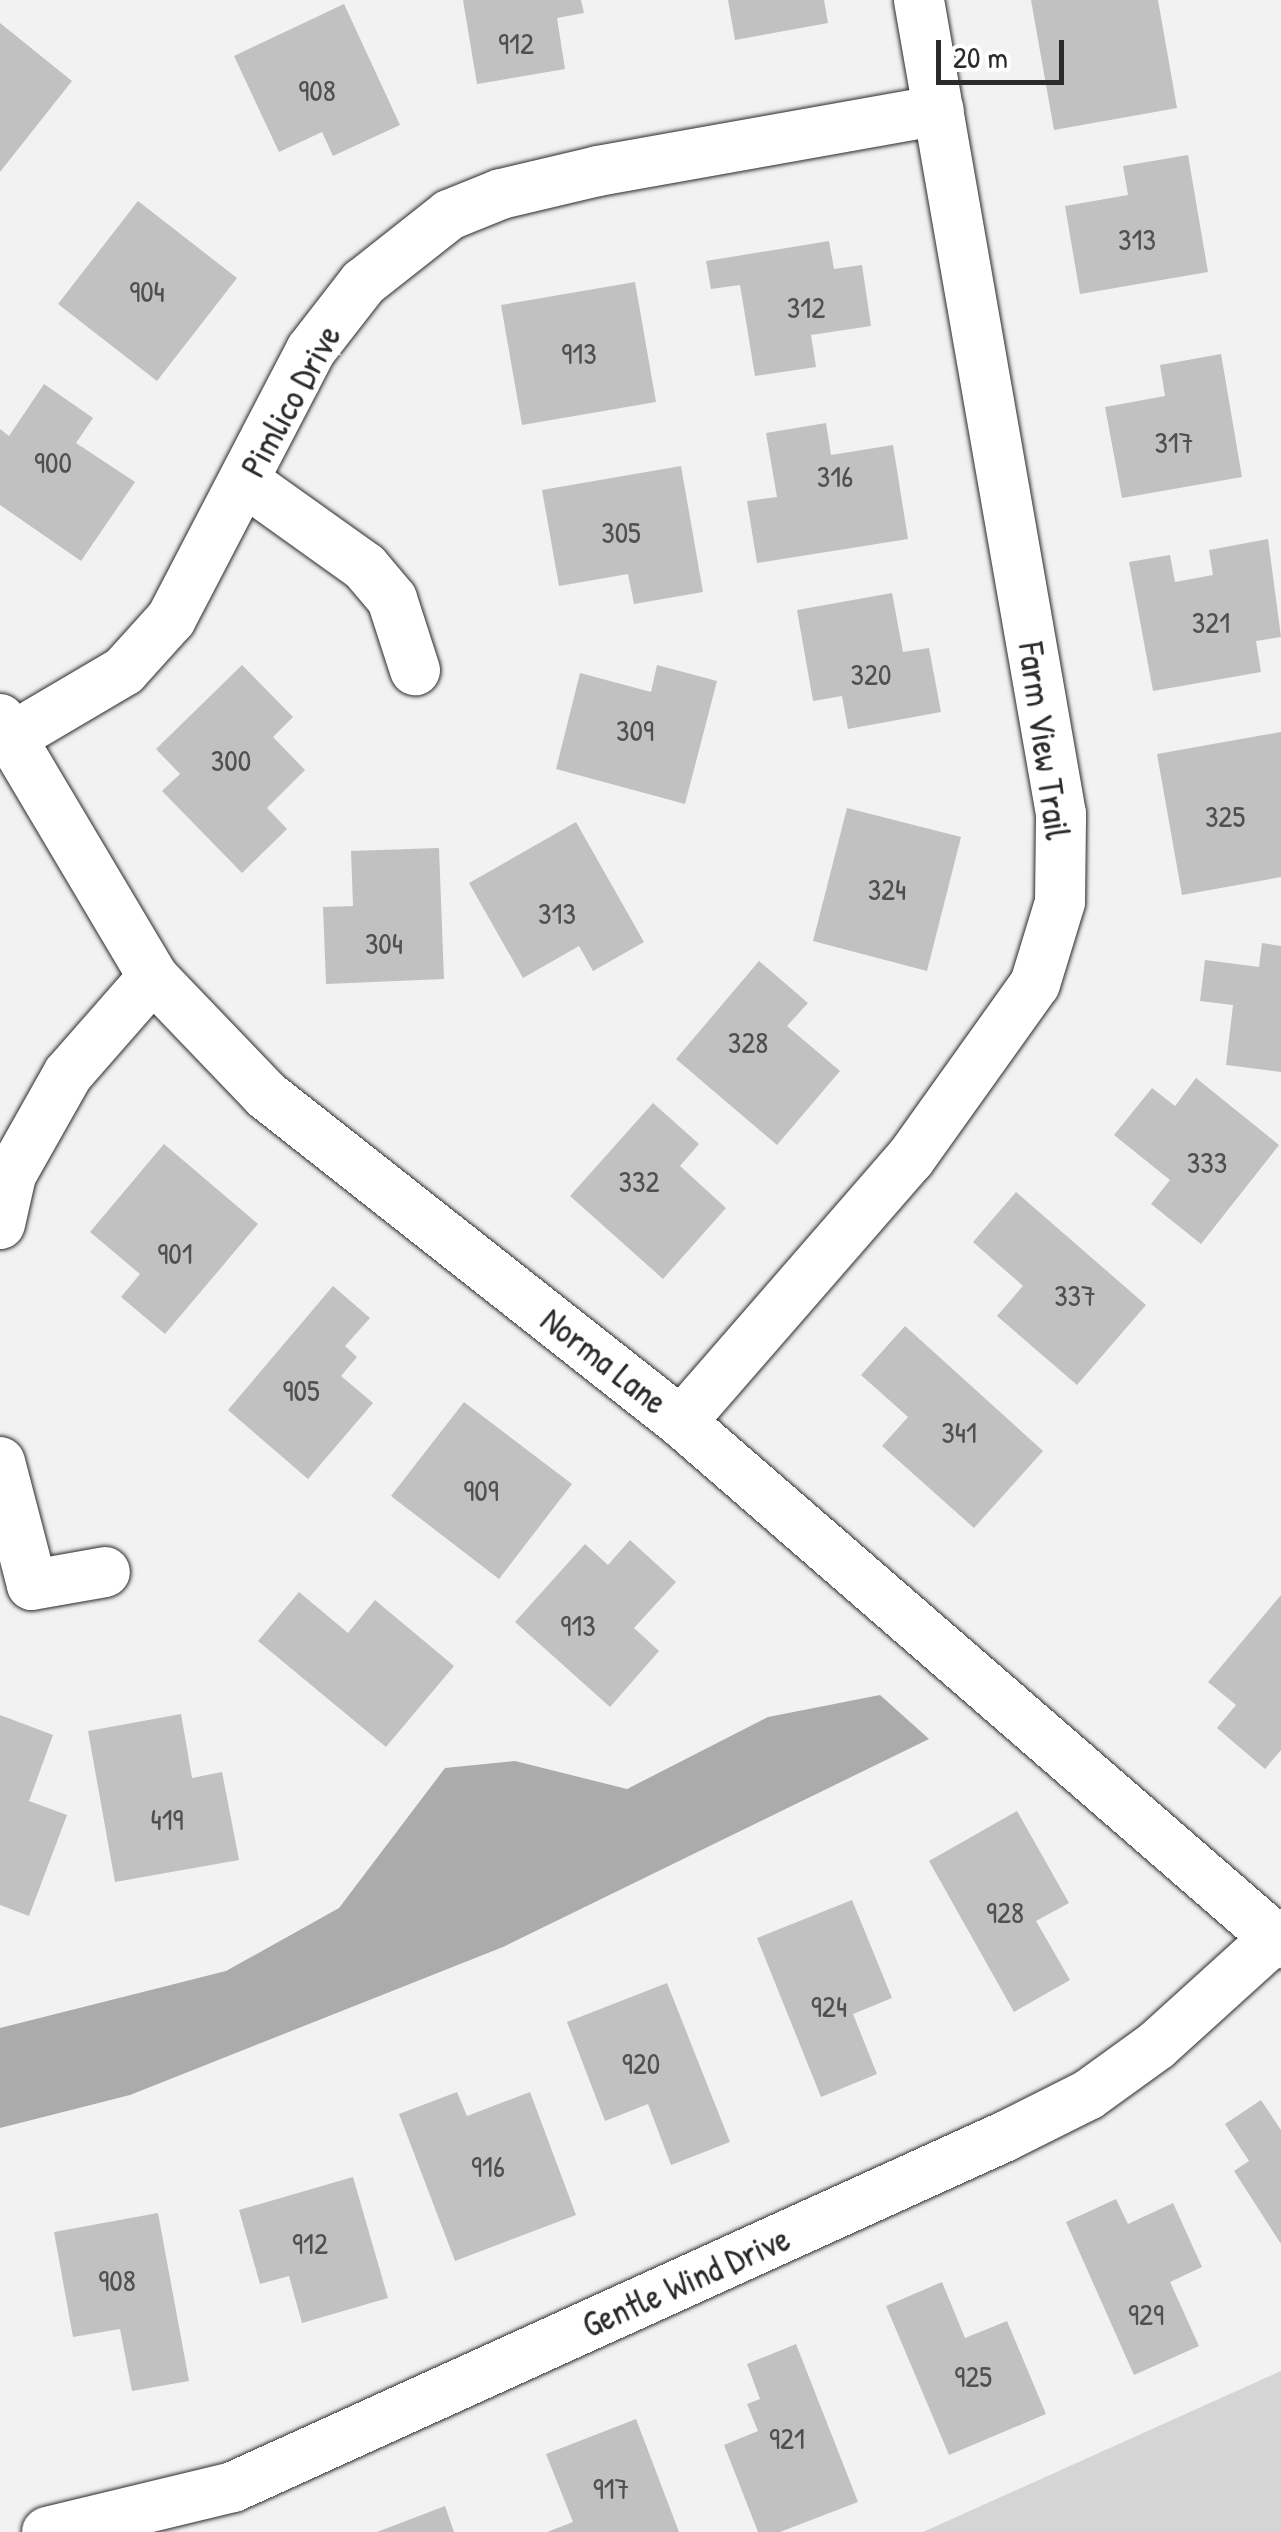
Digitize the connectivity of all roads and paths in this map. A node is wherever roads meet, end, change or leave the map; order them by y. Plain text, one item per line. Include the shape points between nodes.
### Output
1 (918, 0) edge
2 (938, 110) junction
3 (246, 482) junction
4 (415, 670) dead end
5 (6, 728) edge
6 (154, 977) junction
7 (0, 1224) edge
8 (682, 1422) junction
9 (0, 1462) edge
10 (105, 1572) dead end
11 (1278, 1940) edge
12 (47, 2532) edge

1 - 2 street, Farm View Trail
2 - 3 street, Pimlico Drive via 598,171 501,194 449,215 363,284 311,350
2 - 8 street, Farm View Trail via 1061,814 1060,902 1035,984 922,1144
3 - 4 street via 365,567 392,598
3 - 5 street, Pimlico Drive via 171,620 124,671
5 - 6 street, Norma Lane
6 - 7 street via 68,1074 10,1175
6 - 8 street, Norma Lane via 266,1094
8 - 11 street, Norma Lane
9 - 10 street via 32,1585
11 - 12 street, Gentle Wind Drive via 1088,2095 1004,2137 234,2488

